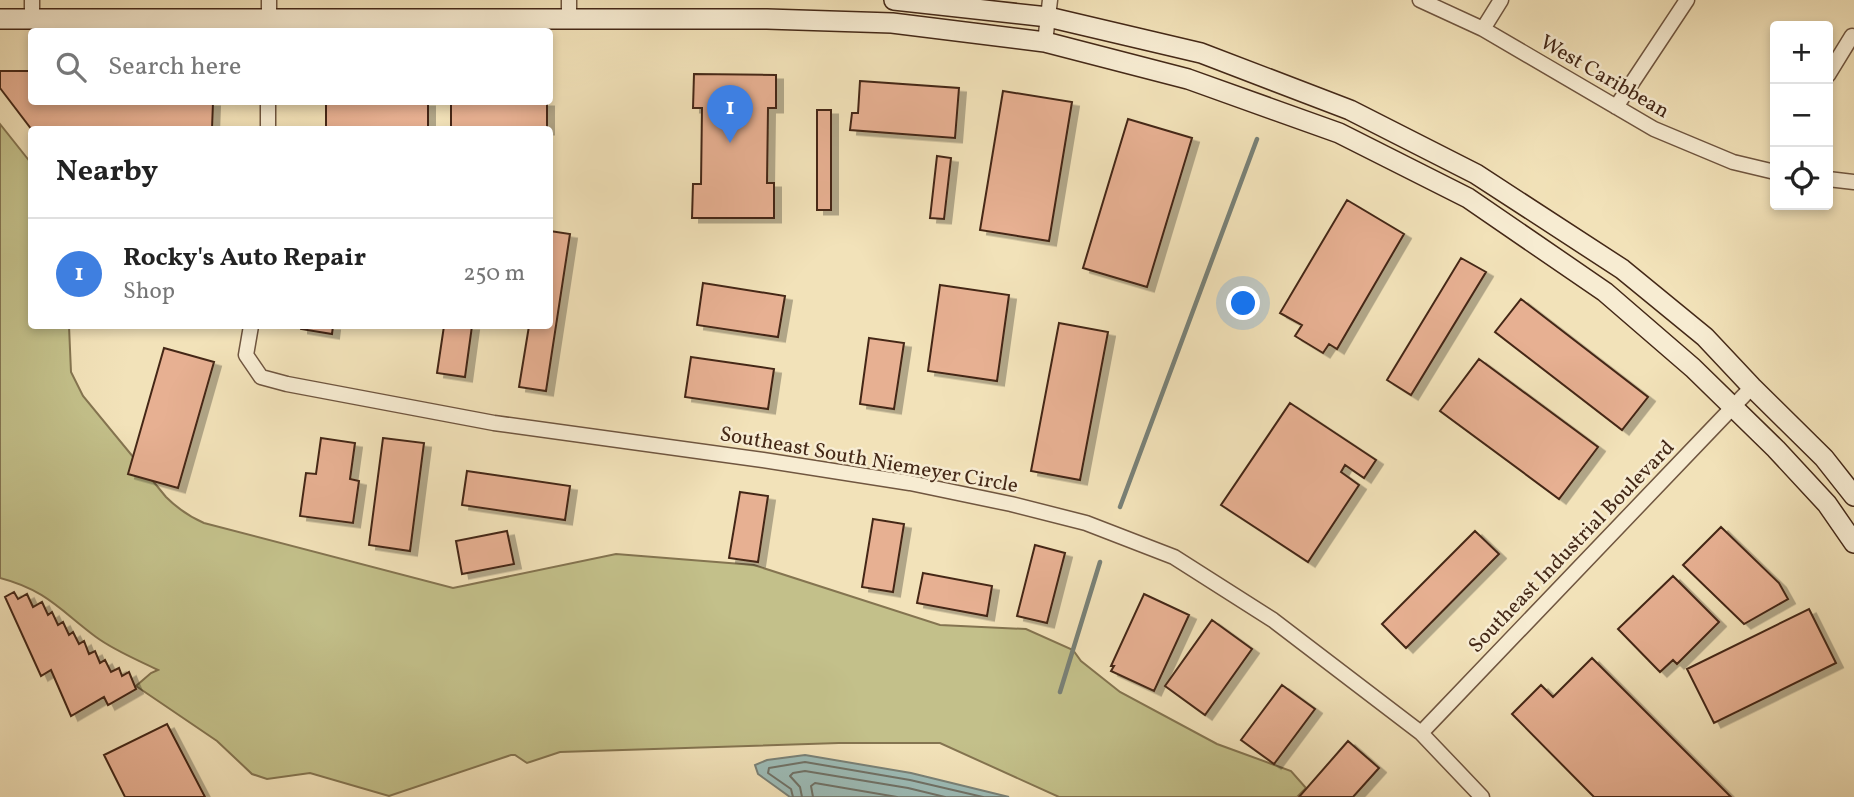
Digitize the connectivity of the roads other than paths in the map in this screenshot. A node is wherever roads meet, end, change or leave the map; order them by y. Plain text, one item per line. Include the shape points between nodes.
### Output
1 (894, 0) edge
2 (1420, 0) edge
3 (1501, 0) edge
4 (1687, 0) edge
5 (32, 9) edge
6 (1049, 9) edge
7 (569, 10) edge
8 (269, 16) edge
9 (0, 19) edge
10 (1483, 29) junction
11 (1852, 36) dead end
12 (1045, 42) junction
13 (1833, 67) edge
14 (268, 105) edge
15 (1616, 107) junction
16 (268, 126) edge
17 (1770, 172) edge
18 (1833, 180) edge
19 (1854, 182) edge
20 (1637, 281) junction
21 (1618, 303) junction
22 (250, 329) edge
23 (1752, 387) junction
24 (1733, 407) junction
25 (1854, 496) edge
26 (1854, 543) edge
27 (1421, 733) junction
28 (1482, 797) edge

1 - 6 street
2 - 10 street, West Caribbean
3 - 10 street
4 - 15 street
5 - 8 street
5 - 9 street
6 - 12 street
6 - 20 street via 1201,53 1350,110 1476,174
7 - 8 street
7 - 12 street via 892,23
10 - 15 street, West Caribbean
11 - 13 street
12 - 21 street via 1188,79 1339,133 1468,198
14 - 16 street
15 - 17 street, West Caribbean via 1693,147
18 - 19 street
20 - 21 street
20 - 23 street via 1705,337
21 - 24 street
22 - 27 street, Southeast South Niemeyer Circle via 246,355 261,377 287,384 494,423 921,485 1086,523 1174,557 1273,620
23 - 24 street, Southeast Industrial Boulevard
23 - 25 street via 1824,458
24 - 26 street via 1826,504
24 - 27 street, Southeast Industrial Boulevard
27 - 28 street, Southeast South Niemeyer Circle

